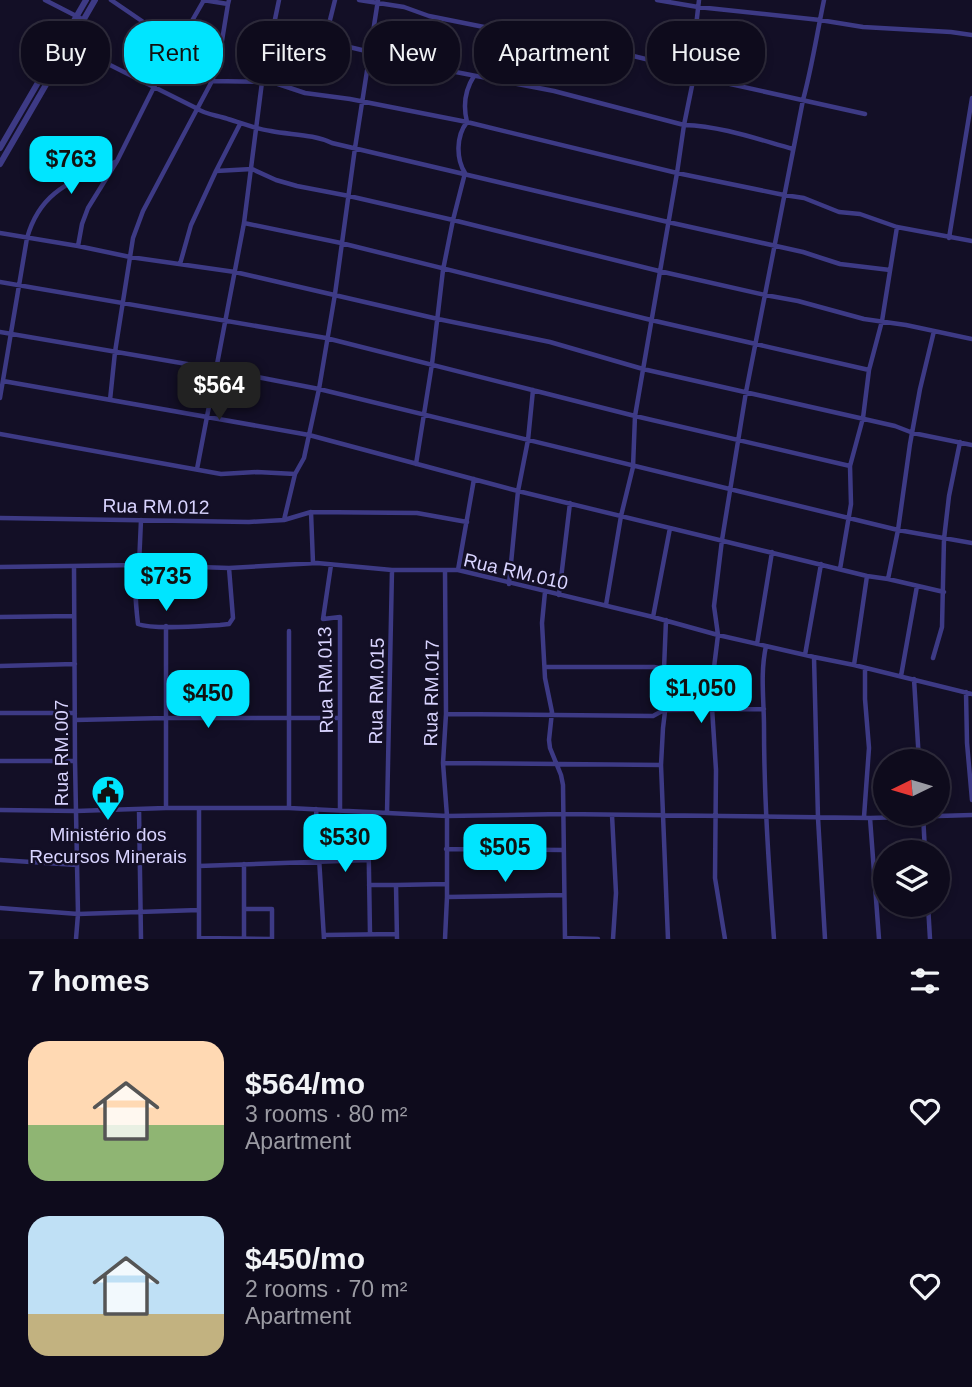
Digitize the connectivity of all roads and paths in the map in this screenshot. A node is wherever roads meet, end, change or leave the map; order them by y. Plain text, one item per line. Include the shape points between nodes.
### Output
1 (46, 0) edge
2 (86, 0) edge
3 (95, 0) edge
4 (111, 0) edge
5 (203, 0) edge
6 (279, 0) edge
7 (335, 0) edge
8 (359, 0) edge
9 (657, 0) edge
10 (699, 0) edge
11 (824, 0) edge
12 (229, 2) edge
13 (378, 2) edge
14 (698, 7) junction
15 (80, 18) junction
16 (820, 20) junction
17 (79, 21) edge
18 (142, 21) edge
19 (191, 21) edge
20 (275, 21) edge
21 (375, 21) edge
22 (696, 21) edge
23 (972, 35) edge
24 (223, 36) edge
25 (364, 51) edge
26 (647, 61) edge
27 (110, 65) edge
28 (460, 73) edge
29 (474, 76) joint
30 (45, 84) edge
31 (156, 84) edge
32 (210, 84) edge
33 (262, 84) edge
34 (278, 84) edge
35 (366, 84) edge
36 (517, 84) edge
37 (692, 84) edge
38 (736, 84) edge
39 (154, 87) junction
40 (972, 98) edge
41 (803, 100) junction
42 (363, 101) junction
43 (196, 108) junction
44 (865, 114) dead end
45 (467, 122) junction
46 (240, 124) junction
47 (684, 125) junction
48 (257, 128) junction
49 (355, 148) junction
50 (793, 149) junction
51 (2, 150) edge
52 (117, 161) junction
53 (0, 164) edge
54 (252, 169) junction
55 (215, 171) junction
56 (465, 173) junction
57 (677, 173) junction
58 (784, 195) junction
59 (349, 196) junction
60 (453, 220) junction
61 (667, 222) junction
62 (244, 223) junction
63 (897, 227) junction
64 (0, 233) edge
65 (27, 238) junction
66 (949, 238) junction
67 (972, 241) edge
68 (341, 243) junction
69 (774, 245) junction
70 (78, 246) junction
71 (130, 257) junction
72 (180, 264) junction
73 (443, 270) junction
74 (890, 270) junction
75 (659, 271) junction
76 (235, 272) junction
77 (0, 282) edge
78 (18, 286) junction
79 (335, 294) junction
80 (765, 295) junction
81 (122, 304) junction
82 (438, 319) junction
83 (225, 320) junction
84 (651, 320) junction
85 (882, 321) junction
86 (934, 331) junction
87 (0, 332) edge
88 (10, 334) junction
89 (326, 338) junction
90 (972, 340) edge
91 (754, 344) junction
92 (115, 352) junction
93 (432, 364) junction
94 (216, 369) junction
95 (643, 369) junction
96 (869, 370) junction
97 (3, 381) junction
98 (319, 389) junction
99 (533, 390) junction
100 (746, 392) junction
101 (0, 398) edge
102 (110, 400) junction
103 (207, 416) junction
104 (425, 416) junction
105 (635, 416) junction
106 (863, 418) junction
107 (913, 433) junction
108 (0, 434) edge
109 (309, 435) junction
110 (738, 439) junction
111 (528, 440) junction
112 (960, 442) junction
113 (972, 445) edge
114 (416, 464) junction
115 (850, 466) junction
116 (634, 467) junction
117 (197, 470) junction
118 (295, 474) junction
119 (474, 479) junction
120 (518, 491) junction
121 (731, 491) junction
122 (570, 503) junction
123 (311, 512) junction
124 (621, 516) junction
125 (0, 518) edge
126 (849, 518) junction
127 (142, 520) junction
128 (284, 520) junction
129 (467, 522) junction
130 (670, 528) junction
131 (898, 530) junction
132 (944, 539) junction
133 (722, 540) junction
134 (972, 543) edge
135 (772, 552) junction
136 (313, 564) junction
137 (821, 564) junction
138 (139, 565) junction
139 (331, 565) junction
140 (0, 567) edge
141 (74, 567) junction
142 (229, 568) junction
143 (840, 569) junction
144 (392, 570) junction
145 (445, 570) junction
146 (458, 570) junction
147 (867, 576) junction
148 (888, 579) junction
149 (509, 584) junction
150 (917, 586) junction
151 (545, 592) junction
152 (944, 592) junction
153 (559, 595) junction
154 (606, 605) junction
155 (74, 616) junction
156 (0, 617) edge
157 (653, 617) junction
158 (666, 620) junction
159 (166, 626) junction
160 (289, 631) dead end
161 (718, 635) junction
162 (757, 644) junction
163 (766, 646) junction
164 (805, 655) junction
165 (814, 657) junction
166 (933, 659) dead end
167 (75, 664) junction
168 (854, 665) junction
169 (0, 666) edge
170 (545, 667) junction
171 (865, 668) junction
172 (664, 669) junction
173 (901, 676) junction
174 (914, 680) junction
175 (969, 693) edge
176 (713, 709) junction
177 (764, 709) junction
178 (664, 710) junction
179 (0, 713) edge
180 (446, 715) junction
181 (75, 716) junction
182 (552, 716) junction
183 (653, 716) junction
184 (166, 718) junction
185 (290, 718) junction
186 (340, 718) junction
187 (663, 728) junction
188 (918, 749) edge
189 (0, 761) edge
190 (75, 761) junction
191 (443, 763) junction
192 (557, 764) junction
193 (661, 765) junction
194 (972, 800) edge
195 (166, 808) junction
196 (199, 808) junction
197 (289, 808) junction
198 (139, 809) junction
199 (316, 809) junction
200 (0, 810) edge
201 (76, 811) junction
202 (340, 811) junction
203 (368, 812) junction
204 (387, 813) junction
205 (563, 814) junction
206 (612, 815) junction
207 (447, 816) junction
208 (664, 816) junction
209 (950, 816) edge
210 (972, 816) edge
211 (716, 817) junction
212 (766, 818) junction
213 (818, 818) junction
214 (867, 818) junction
215 (873, 818) edge
216 (446, 849) junction
217 (563, 850) junction
218 (0, 860) edge
219 (369, 860) junction
220 (320, 862) junction
221 (244, 864) junction
222 (76, 865) junction
223 (199, 866) junction
224 (447, 884) junction
225 (369, 885) junction
226 (396, 885) junction
227 (564, 895) junction
228 (447, 897) junction
229 (0, 908) edge
230 (244, 909) junction
231 (199, 910) junction
232 (141, 912) junction
233 (78, 914) junction
234 (929, 917) edge
235 (370, 934) junction
236 (324, 937) edge
237 (397, 937) edge
238 (199, 938) edge
239 (76, 939) edge
240 (141, 939) edge
241 (244, 939) edge
242 (272, 939) edge
243 (445, 939) edge
244 (565, 939) edge
245 (598, 939) edge
246 (613, 939) edge
247 (668, 939) edge
248 (725, 939) edge
249 (774, 939) edge
250 (825, 939) edge
251 (879, 939) edge
252 (930, 939) edge

1 - 15 street
2 - 15 street
3 - 15 street
4 - 18 street
5 - 12 street
5 - 19 street
6 - 20 street
7 - 25 street via 323,39
8 - 13 street
9 - 14 street
10 - 14 street
11 - 16 street
12 - 24 street
13 - 21 street
13 - 26 street
14 - 16 street
14 - 22 street
15 - 17 street
15 - 51 street
16 - 23 street
16 - 41 street
27 - 39 street
28 - 29 street
29 - 45 street via 464,111
30 - 51 street
31 - 39 street
32 - 43 street
33 - 48 street
34 - 42 street via 305,93
35 - 42 street
36 - 47 street
37 - 47 street
38 - 41 street
39 - 43 street
39 - 52 street
40 - 66 street
41 - 44 street
41 - 50 street
42 - 45 street
42 - 49 street
43 - 46 street
43 - 71 street via 138,224
45 - 56 street via 459,145
45 - 57 street
46 - 48 street
46 - 55 street
47 - 50 street via 703,125
47 - 57 street
48 - 49 street
48 - 54 street
49 - 56 street
49 - 59 street
50 - 58 street
51 - 53 street
52 - 65 street via 55,192 36,214
52 - 70 street via 88,208
54 - 55 street
54 - 59 street via 296,186
54 - 62 street
55 - 72 street
56 - 60 street
56 - 61 street
57 - 58 street
57 - 61 street
58 - 63 street
58 - 69 street
59 - 60 street
59 - 68 street
60 - 73 street
60 - 75 street
61 - 69 street
61 - 75 street
62 - 68 street
62 - 76 street
63 - 66 street
63 - 74 street
64 - 65 street
65 - 70 street
65 - 78 street
66 - 67 street
68 - 73 street
68 - 79 street
69 - 74 street via 840,264
69 - 80 street
70 - 71 street
71 - 72 street
71 - 81 street
72 - 76 street
73 - 82 street
73 - 84 street
74 - 85 street
75 - 80 street
75 - 84 street
76 - 79 street
76 - 83 street
77 - 78 street
78 - 81 street
78 - 88 street
79 - 82 street
79 - 89 street
80 - 85 street
80 - 91 street
81 - 83 street
81 - 92 street
82 - 93 street
82 - 95 street via 550,342
83 - 89 street
83 - 94 street
84 - 91 street
84 - 95 street
85 - 86 street
85 - 96 street
86 - 90 street
86 - 107 street
87 - 88 street
88 - 92 street
88 - 97 street
89 - 93 street
89 - 98 street
91 - 96 street
91 - 100 street
92 - 94 street
92 - 102 street
93 - 99 street
93 - 104 street
94 - 98 street
94 - 103 street
95 - 100 street
95 - 105 street
96 - 106 street
97 - 101 street
97 - 102 street
98 - 104 street
98 - 109 street
99 - 105 street
99 - 111 street
100 - 106 street
100 - 110 street
102 - 103 street
103 - 109 street
103 - 117 street
104 - 111 street
104 - 114 street
105 - 110 street
105 - 116 street
106 - 107 street
106 - 115 street
107 - 112 street
107 - 131 street
108 - 117 street
109 - 114 street
109 - 118 street
110 - 115 street
110 - 121 street
111 - 116 street
111 - 120 street
112 - 113 street
112 - 132 street
114 - 119 street
115 - 126 street
116 - 121 street
116 - 124 street
117 - 118 street
118 - 128 street
119 - 120 street
119 - 129 street
120 - 122 street
120 - 149 street
121 - 126 street
121 - 133 street
122 - 124 street
122 - 153 street
123 - 128 street, Rua RM.012
123 - 129 street, Rua RM.012 via 417,513
123 - 136 street
124 - 130 street
124 - 154 street
125 - 127 street, Rua RM.012
126 - 131 street
126 - 143 street
127 - 128 street, Rua RM.012
127 - 138 street
129 - 146 street
130 - 133 street
130 - 157 street
131 - 132 street
131 - 148 street
132 - 134 street
132 - 152 street
133 - 135 street
133 - 161 street via 714,606
135 - 137 street
135 - 162 street
136 - 139 street, Rua RM.010
136 - 142 street, Rua RM.010
137 - 143 street
137 - 164 street
138 - 141 street, Rua RM.010
138 - 142 street, Rua RM.010
138 - 159 street via 138,624
139 - 144 street, Rua RM.010
139 - 186 street, Rua RM.013 via 323,619 340,617
140 - 141 street, Rua RM.010
141 - 155 street, Rua RM.007
142 - 159 street via 233,618 229,624
143 - 147 street
144 - 145 street, Rua RM.010
144 - 204 street, Rua RM.015
145 - 146 street, Rua RM.010
145 - 180 street, Rua RM.017
146 - 149 street, Rua RM.010
147 - 148 street
147 - 168 street
148 - 150 street
149 - 151 street, Rua RM.010
150 - 152 street
150 - 173 street
151 - 153 street, Rua RM.010
151 - 170 street
152 - 166 street via 942,627
153 - 154 street, Rua RM.010
154 - 157 street, Rua RM.010
155 - 156 street
155 - 167 street, Rua RM.007
157 - 158 street, Rua RM.010
158 - 161 street, Rua RM.010
158 - 172 street
159 - 184 street
160 - 185 street
161 - 162 street, Rua RM.010
161 - 176 street
162 - 163 street, Rua RM.010
163 - 164 street, Rua RM.010
163 - 177 street
164 - 165 street, Rua RM.010
165 - 168 street, Rua RM.010
165 - 213 street
167 - 169 street
167 - 181 street, Rua RM.007
168 - 171 street, Rua RM.010
170 - 172 street
170 - 182 street
171 - 173 street, Rua RM.010
171 - 214 street
172 - 178 street
173 - 174 street, Rua RM.010
174 - 175 street, Rua RM.010
174 - 188 street
175 - 194 street
176 - 177 street
176 - 178 street
176 - 211 street
177 - 212 street
178 - 183 street
178 - 187 street
179 - 181 street
180 - 182 street
180 - 191 street, Rua RM.017
181 - 184 street
181 - 190 street, Rua RM.007
182 - 183 street
182 - 192 street via 549,740
183 - 187 street
184 - 185 street
184 - 195 street
185 - 186 street
185 - 197 street
186 - 202 street, Rua RM.013
187 - 193 street
189 - 190 street
190 - 201 street, Rua RM.007
191 - 192 street
191 - 207 street, Rua RM.017
192 - 193 street
192 - 205 street
193 - 208 street
195 - 196 street
195 - 198 street
196 - 197 street
196 - 223 street
197 - 199 street
198 - 201 street
198 - 232 street
199 - 202 street
199 - 220 street
200 - 201 street
201 - 222 street, Rua RM.007
202 - 203 street
203 - 204 street
203 - 219 street
204 - 207 street
205 - 206 street
205 - 207 street
205 - 217 street
206 - 208 street
206 - 246 street
207 - 216 street, Rua RM.017
208 - 211 street
208 - 247 street
209 - 210 street
211 - 212 street
211 - 248 street via 715,878
212 - 213 street
212 - 249 street
213 - 214 street
213 - 250 street
214 - 215 street
214 - 251 street
216 - 217 street
216 - 224 street, Rua RM.017
217 - 227 street
218 - 222 street
219 - 220 street
219 - 225 street
220 - 221 street
220 - 236 street
221 - 223 street
221 - 230 street
222 - 233 street, Rua RM.007
223 - 231 street
224 - 226 street
224 - 228 street, Rua RM.017
225 - 226 street
225 - 235 street
226 - 237 street
227 - 228 street
227 - 244 street
228 - 243 street, Rua RM.017
229 - 233 street
230 - 241 street
230 - 242 street via 272,909
231 - 232 street
231 - 238 street
232 - 233 street
232 - 240 street
233 - 239 street, Rua RM.007
234 - 252 street
235 - 236 street
235 - 237 street
238 - 241 street
241 - 242 street
244 - 245 street

